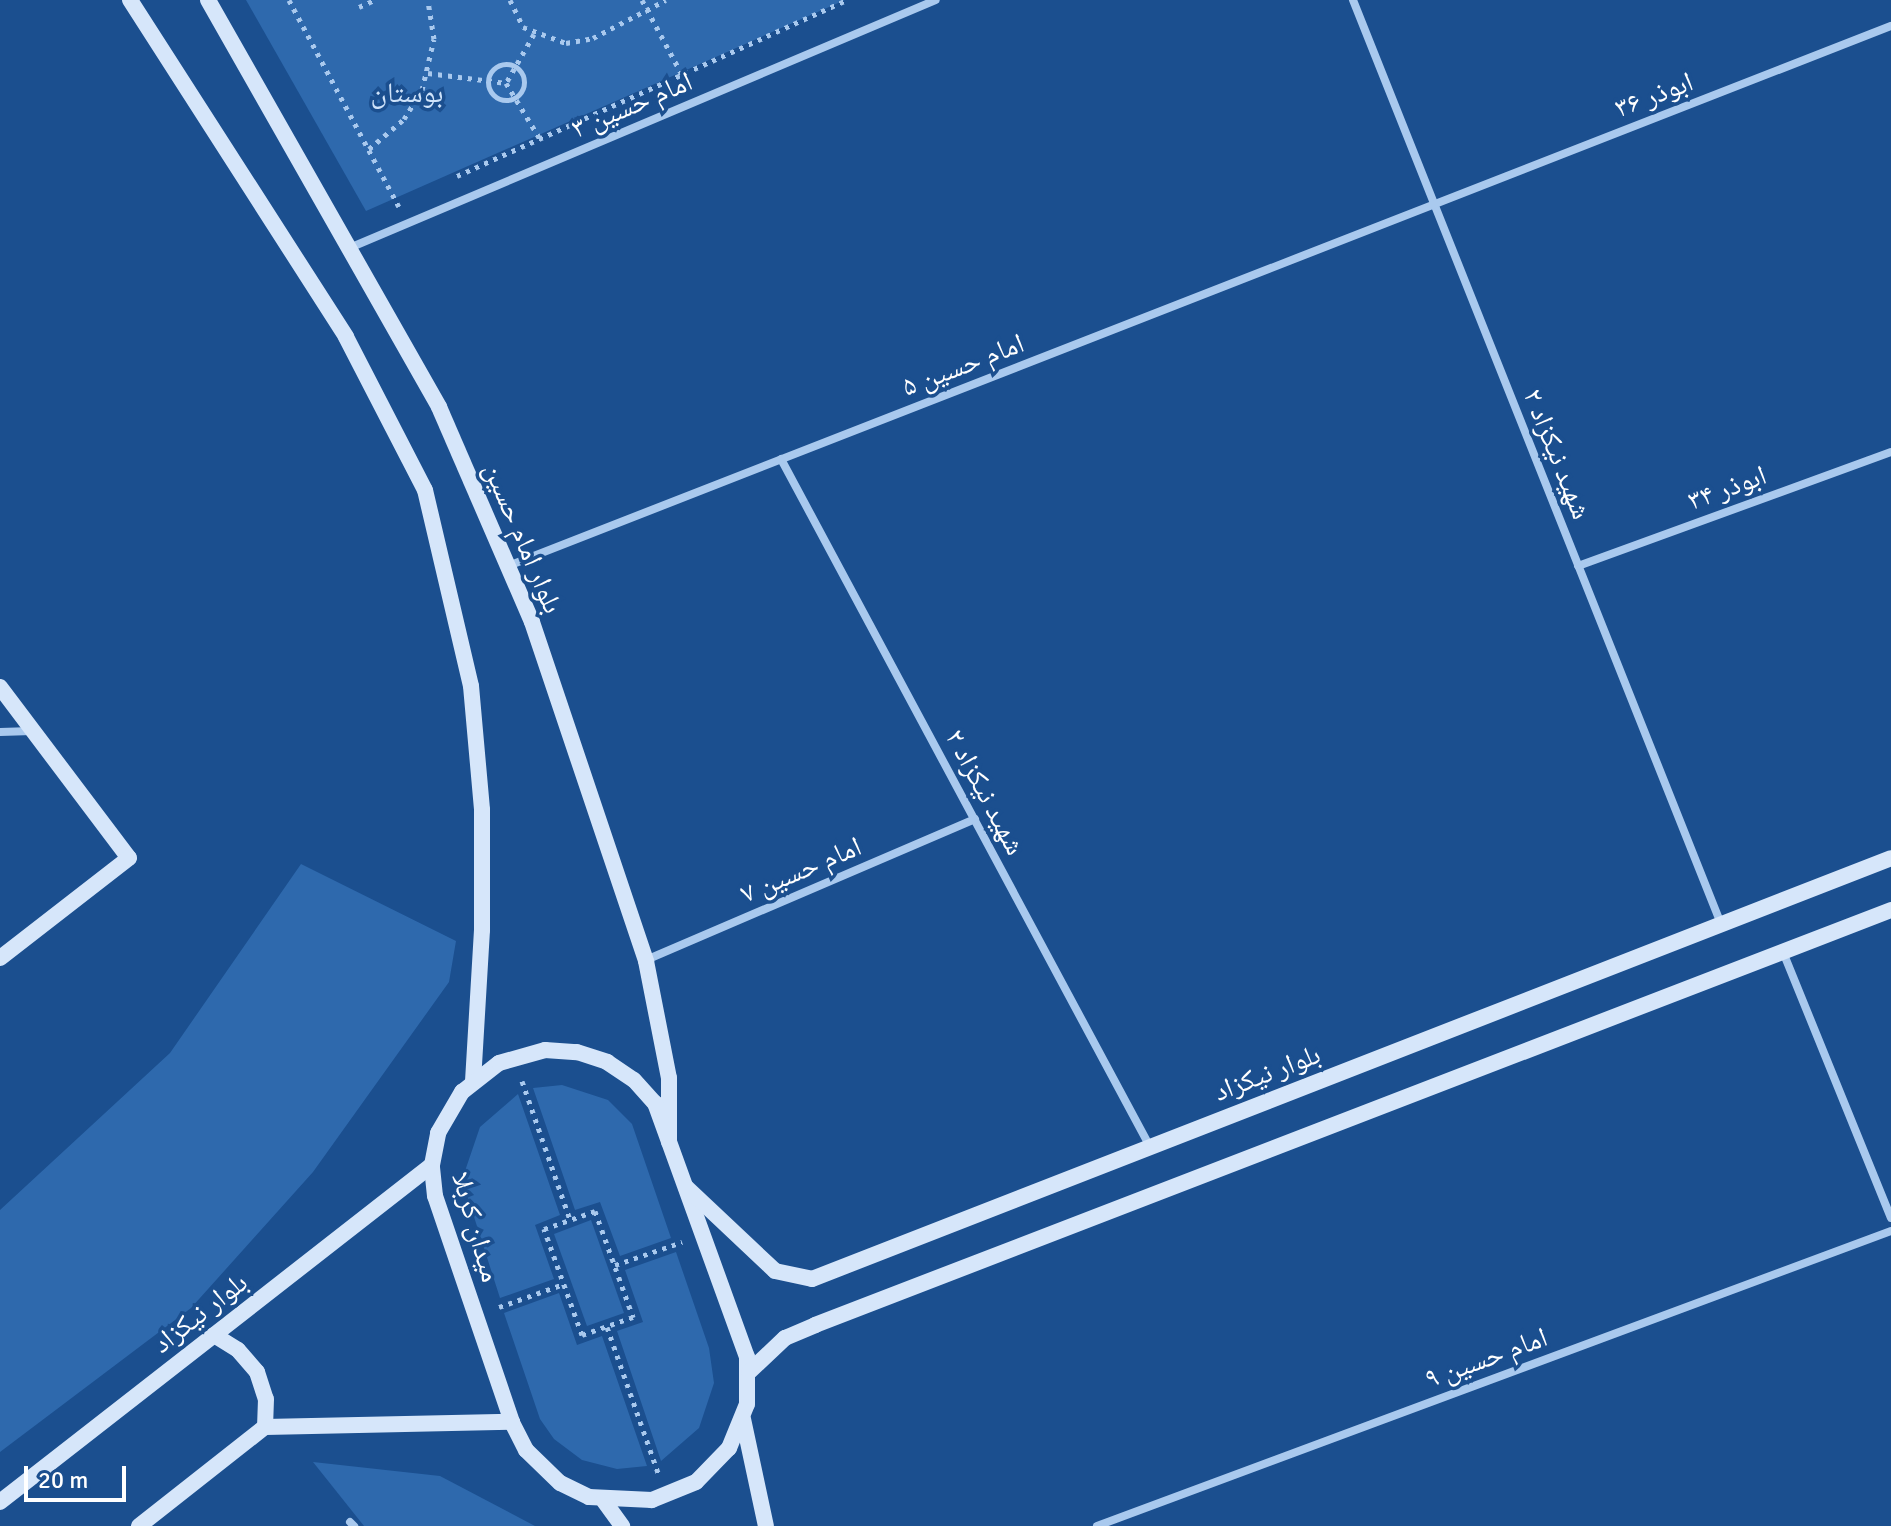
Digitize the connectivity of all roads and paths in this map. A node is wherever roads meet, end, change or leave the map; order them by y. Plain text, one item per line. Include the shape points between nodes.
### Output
1 (130, 0) edge
2 (208, 0) edge
3 (289, 0) edge
4 (375, 0) edge
5 (428, 0) edge
6 (510, 0) edge
7 (642, 0) edge
8 (666, 0) edge
9 (846, 0) edge
10 (936, 0) edge
11 (1353, 0) edge
12 (359, 7) dead end
13 (647, 10) junction
14 (1891, 26) edge
15 (534, 34) junction
16 (516, 67) junction
17 (428, 73) junction
18 (682, 74) junction
19 (488, 81) junction
20 (506, 83) junction
21 (515, 98) junction
22 (697, 101) junction
23 (540, 139) junction
24 (369, 149) junction
25 (455, 177) dead end
26 (412, 197) dead end
27 (397, 203) junction
28 (1434, 204) junction
29 (385, 209) dead end
30 (408, 224) junction
31 (347, 250) junction
32 (1891, 452) edge
33 (781, 459) junction
34 (508, 566) junction
35 (1578, 566) junction
36 (0, 687) edge
37 (33, 731) junction
38 (0, 732) edge
39 (975, 819) junction
40 (1891, 858) edge
41 (1891, 910) edge
42 (1721, 924) junction
43 (1783, 952) junction
44 (0, 958) edge
45 (646, 961) junction
46 (514, 1057) junction
47 (537, 1080) dead end
48 (473, 1081) junction
49 (523, 1083) junction
50 (512, 1088) dead end
51 (669, 1142) junction
52 (1150, 1147) junction
53 (432, 1165) junction
54 (686, 1187) junction
55 (1891, 1218) edge
56 (570, 1220) junction
57 (676, 1229) dead end
58 (1891, 1231) edge
59 (703, 1234) junction
60 (681, 1242) junction
61 (686, 1257) dead end
62 (615, 1265) junction
63 (564, 1284) junction
64 (491, 1294) dead end
65 (495, 1308) junction
66 (475, 1315) junction
67 (500, 1323) dead end
68 (607, 1327) junction
69 (214, 1335) junction
70 (749, 1372) junction
71 (743, 1419) junction
72 (512, 1422) junction
73 (265, 1427) junction
74 (667, 1467) dead end
75 (657, 1471) junction
76 (643, 1475) dead end
77 (666, 1496) junction
78 (604, 1501) junction
79 (0, 1502) edge
80 (139, 1526) edge
81 (622, 1526) edge
82 (766, 1526) edge
83 (1097, 1526) edge

1 - 48 main road via 346,337 425,490 471,686 482,810
2 - 31 main road, بلوار امام حسین
3 - 24 path
4 - 12 path
5 - 17 path via 434,39
6 - 15 path via 523,27
7 - 13 path
8 - 13 path
9 - 18 path
10 - 22 street, امام حسین ۳
11 - 28 street, شهید نیکزاد ۲
13 - 15 path via 584,41 556,42
13 - 18 path
14 - 28 street, ابوذر ۳۶
15 - 16 path
16 - 19 path via 498,66
16 - 20 path
16 - 21 path via 524,81
17 - 19 path
17 - 24 path via 404,119
18 - 22 path
18 - 23 path
19 - 20 path
19 - 21 path via 494,96
20 - 21 path
21 - 23 path
22 - 30 street, امام حسین ۳
23 - 25 path
24 - 27 path
26 - 27 path
27 - 29 path
27 - 30 path
28 - 33 street, امام حسین ۵
28 - 35 street, شهید نیکزاد ۲
30 - 31 street, امام حسین ۳
31 - 34 main road, بلوار امام حسین via 439,407
32 - 35 street, ابوذر ۳۴
33 - 34 street, امام حسین ۵
33 - 39 street, شهید نیکزاد ۲
34 - 45 main road, بلوار امام حسین via 532,622
35 - 42 street, شهید نیکزاد ۲
36 - 37 main road
37 - 38 street
37 - 44 main road via 129,858
39 - 45 street, امام حسین ۷
39 - 52 street, شهید نیکزاد ۲
40 - 42 main road, بلوار نیکزاد
41 - 43 main road
42 - 52 main road, بلوار نیکزاد
43 - 55 street
43 - 70 main road via 815,1325 785,1338
45 - 51 main road, بلوار امام حسین via 669,1078
46 - 48 main road, میدان کربلا
46 - 49 path
46 - 51 main road, میدان کربلا via 561,1050 614,1066 655,1103
47 - 49 path
48 - 53 main road, میدان کربلا via 444,1119
49 - 50 path
49 - 56 path
51 - 54 main road, میدان کربلا
52 - 54 main road, بلوار نیکزاد via 812,1279 775,1271 737,1241
53 - 66 main road, میدان کربلا via 435,1196
53 - 69 main road, بلوار نیکزاد
54 - 59 main road, میدان کربلا
56 - 62 path via 595,1211
56 - 63 path via 544,1229
57 - 60 path
58 - 83 street, امام حسین ۹
59 - 60 path
59 - 70 main road, میدان کربلا
60 - 61 path
60 - 62 path
62 - 68 path via 633,1317
63 - 65 path
63 - 68 path via 582,1335
64 - 65 path
65 - 66 path
65 - 67 path
66 - 72 main road, میدان کربلا
68 - 75 path
69 - 73 main road via 238,1350 257,1372 266,1399
69 - 79 main road, بلوار نیکزاد
70 - 71 main road, میدان کربلا
71 - 77 main road, میدان کربلا via 729,1448 708,1472
71 - 82 main road
72 - 73 main road
72 - 78 main road, میدان کربلا via 526,1450 548,1473 574,1491
73 - 80 main road
74 - 75 path
75 - 76 path
75 - 77 path
77 - 78 main road, میدان کربلا via 636,1503
78 - 81 main road

